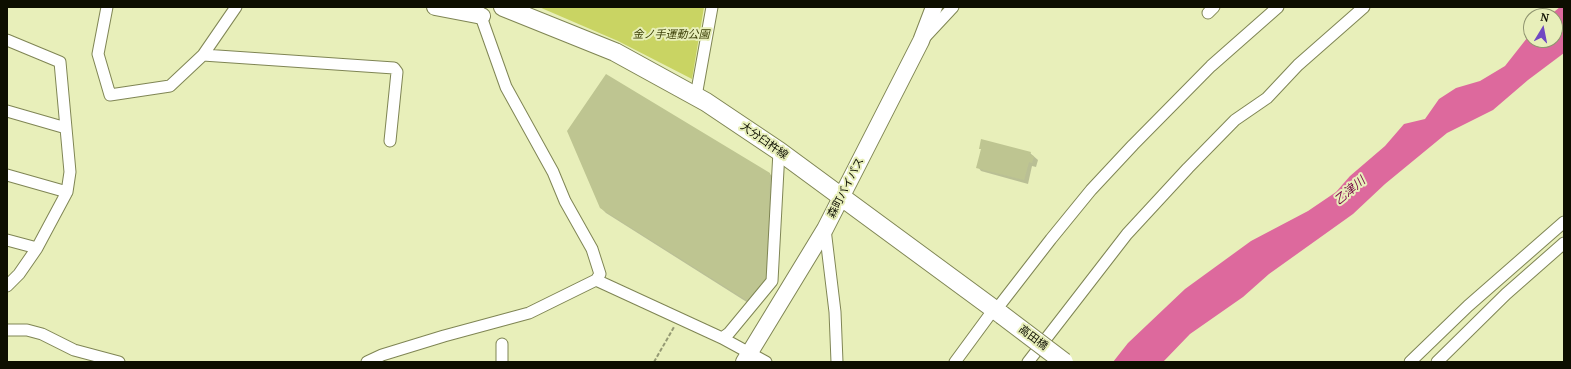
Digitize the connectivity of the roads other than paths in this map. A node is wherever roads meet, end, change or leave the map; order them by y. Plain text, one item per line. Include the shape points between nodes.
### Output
1 (107, 7) edge
2 (236, 7) edge
3 (435, 7) edge
4 (503, 7) edge
5 (712, 7) edge
6 (934, 7) edge
7 (953, 7) edge
8 (1278, 7) edge
9 (1364, 7) edge
10 (479, 11) edge
11 (7, 40) edge
12 (921, 41) junction
13 (203, 55) junction
14 (696, 96) junction
15 (7, 111) edge
16 (66, 128) junction
17 (390, 141) dead end
18 (779, 151) junction
19 (7, 175) edge
20 (67, 192) junction
21 (841, 197) junction
22 (1564, 222) edge
23 (825, 229) junction
24 (7, 240) edge
25 (1564, 243) edge
26 (38, 248) junction
27 (596, 280) junction
28 (7, 286) edge
29 (997, 311) junction
30 (7, 330) edge
31 (722, 338) junction
32 (502, 344) dead end
33 (747, 358) edge
34 (116, 362) edge
35 (367, 362) edge
36 (502, 362) edge
37 (766, 362) edge
38 (837, 362) edge
39 (955, 362) edge
40 (1028, 362) edge
41 (1064, 362) edge
42 (1410, 362) edge
43 (1437, 362) edge

1 - 13 street via 98,54 110,95 170,86
2 - 13 street
3 - 10 main road
4 - 14 main road, 大分臼杵線 via 614,52
5 - 14 street
6 - 12 main road, 森町バイパス
7 - 12 street
8 - 29 street via 1211,66 1091,190
9 - 40 street via 1298,65 1267,98 1236,120 1188,168 1127,234
10 - 27 street via 506,87 592,249 600,274
11 - 16 street via 60,62
12 - 21 main road, 森町バイパス
13 - 17 street via 394,68 397,72
14 - 18 main road, 大分臼杵線
15 - 16 street
16 - 20 street via 70,172
18 - 21 main road, 大分臼杵線
18 - 31 street via 772,281
19 - 20 street
20 - 26 street
21 - 23 main road, 森町バイパス
21 - 29 main road, 大分臼杵線
22 - 42 street via 1468,306
23 - 33 main road, 森町バイパス
23 - 38 street via 835,312
24 - 26 street
25 - 43 street via 1506,294
26 - 28 street
27 - 31 street
27 - 35 street via 529,313 444,336
29 - 39 street
29 - 41 main road, 高田橋, bridge
30 - 34 street via 27,330 42,334 74,350
31 - 33 street
32 - 36 street
33 - 37 street

